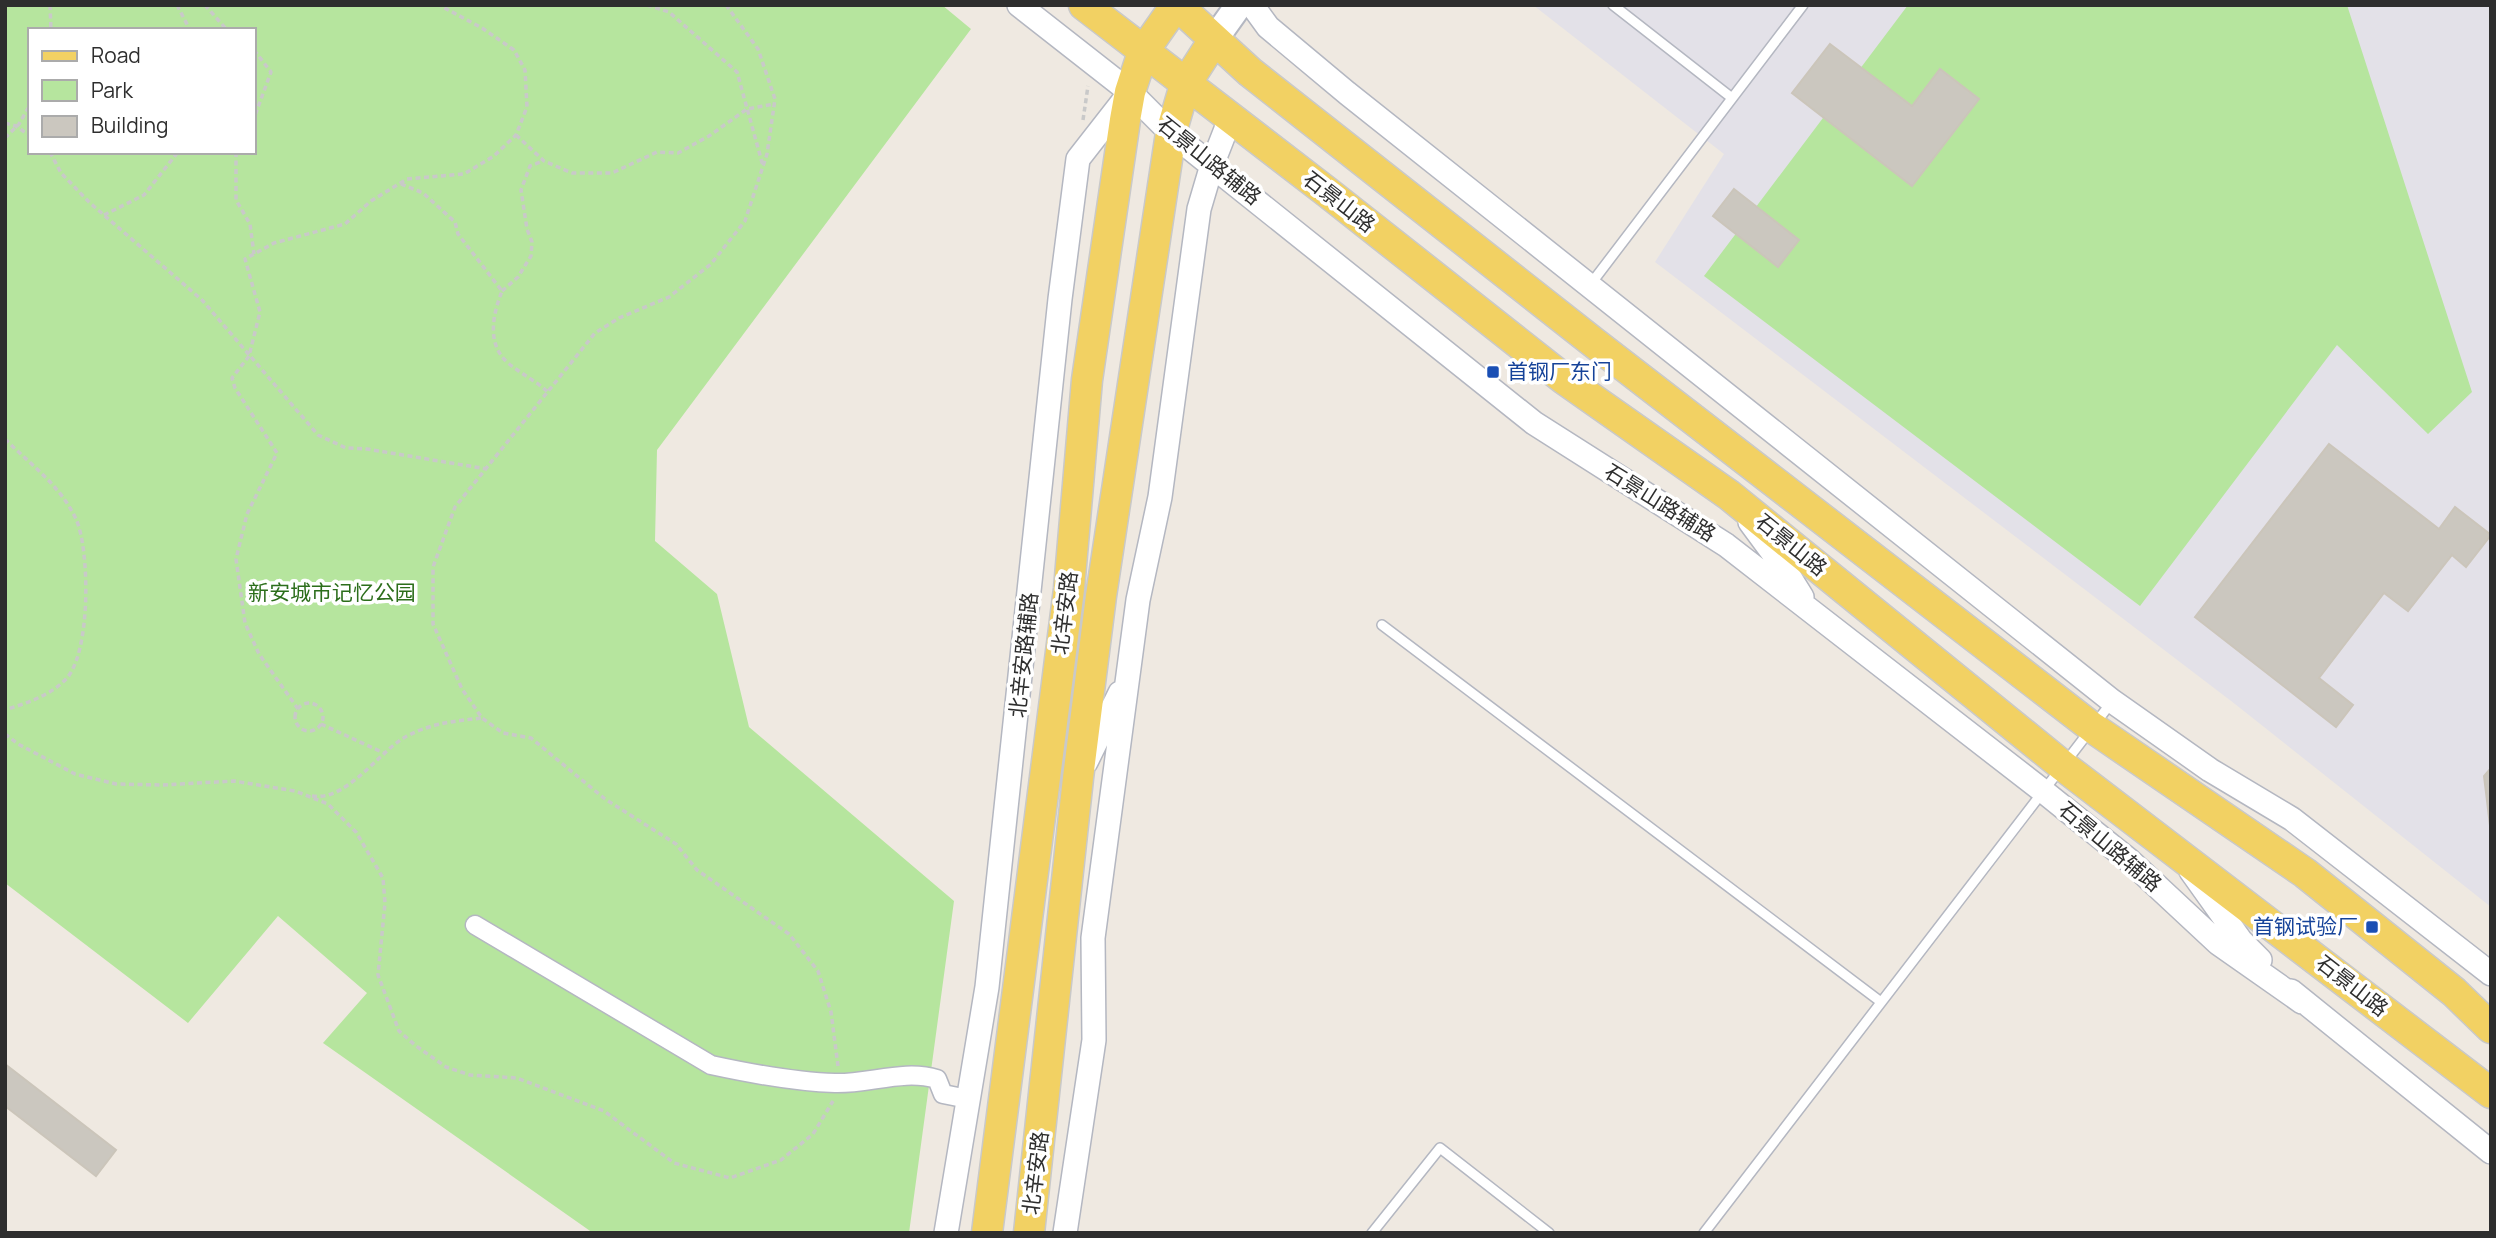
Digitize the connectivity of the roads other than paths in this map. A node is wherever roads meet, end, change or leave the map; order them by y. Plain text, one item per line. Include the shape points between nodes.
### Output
1 (1019, 5) edge
2 (1084, 5) edge
3 (1176, 5) edge
4 (1239, 5) edge
5 (1252, 5) edge
6 (1613, 5) edge
7 (1803, 5) edge
8 (1214, 40) junction
9 (1143, 52) junction
10 (1185, 85) junction
11 (1130, 92) junction
12 (1732, 98) junction
13 (1230, 119) junction
14 (1171, 133) junction
15 (1212, 165) junction
16 (1589, 286) junction
17 (1729, 495) junction
18 (1811, 610) junction
19 (1382, 625) dead end
20 (1129, 674) junction
21 (2112, 701) junction
22 (2093, 728) junction
23 (2063, 765) junction
24 (1078, 778) junction
25 (2043, 791) junction
26 (2177, 851) junction
27 (475, 925) dead end
28 (1025, 930) junction
29 (2491, 974) edge
30 (987, 987) junction
31 (2454, 992) junction
32 (1881, 1002) junction
33 (2302, 1002) junction
34 (2491, 1016) edge
35 (2491, 1028) edge
36 (2491, 1093) edge
37 (968, 1099) junction
38 (2491, 1152) edge
39 (946, 1233) edge
40 (987, 1233) edge
41 (1029, 1233) edge
42 (1065, 1233) edge
43 (1372, 1233) edge
44 (1549, 1233) edge
45 (1704, 1233) edge

1 - 11 street, 石景山路辅路
2 - 9 main road, 石景山路
3 - 8 main road, 石景山路
3 - 9 main road, 北辛安路
4 - 8 main road
5 - 16 street via 1268,27 1347,93
6 - 12 lane
7 - 12 lane
8 - 10 main road, 北辛安路
8 - 22 main road, 石景山路 via 1582,334
9 - 10 main road, 石景山路
9 - 11 main road, 北辛安路
10 - 13 main road, 石景山路
10 - 14 main road, 北辛安路
11 - 14 street, 石景山路辅路
11 - 28 main road, 北辛安路 via 1087,380 1069,589
11 - 30 street, 北辛安路辅路 via 1078,159
12 - 16 lane
13 - 15 street
13 - 17 main road, 石景山路 via 1564,379
14 - 15 street, 石景山路辅路
14 - 24 main road, 北辛安路
15 - 18 street, 石景山路辅路 via 1534,423 1726,545
15 - 20 street via 1199,209 1160,497 1138,600
16 - 21 street
17 - 18 street
17 - 23 main road, 石景山路
18 - 25 street, 石景山路辅路
19 - 32 lane
20 - 24 street
20 - 42 street via 1093,938 1094,1040
21 - 22 lane
21 - 29 street via 2210,770 2292,819
22 - 23 lane
22 - 31 main road, 石景山路 via 2305,873
23 - 25 lane
23 - 26 main road, 石景山路
24 - 41 main road, 北辛安路
25 - 32 lane
25 - 33 street, 石景山路辅路 via 2130,861 2217,943
26 - 33 street via 2241,941
26 - 36 main road, 石景山路
27 - 37 street via 711,1065 836,1083 922,1074 937,1079 943,1094
28 - 30 street
28 - 40 main road, 北辛安路
30 - 37 street, 北辛安路辅路
31 - 34 street, 石景山路
31 - 35 main road, 石景山路
32 - 45 lane
33 - 38 street
37 - 39 street, 北辛安路辅路
43 - 44 lane via 1440,1148

